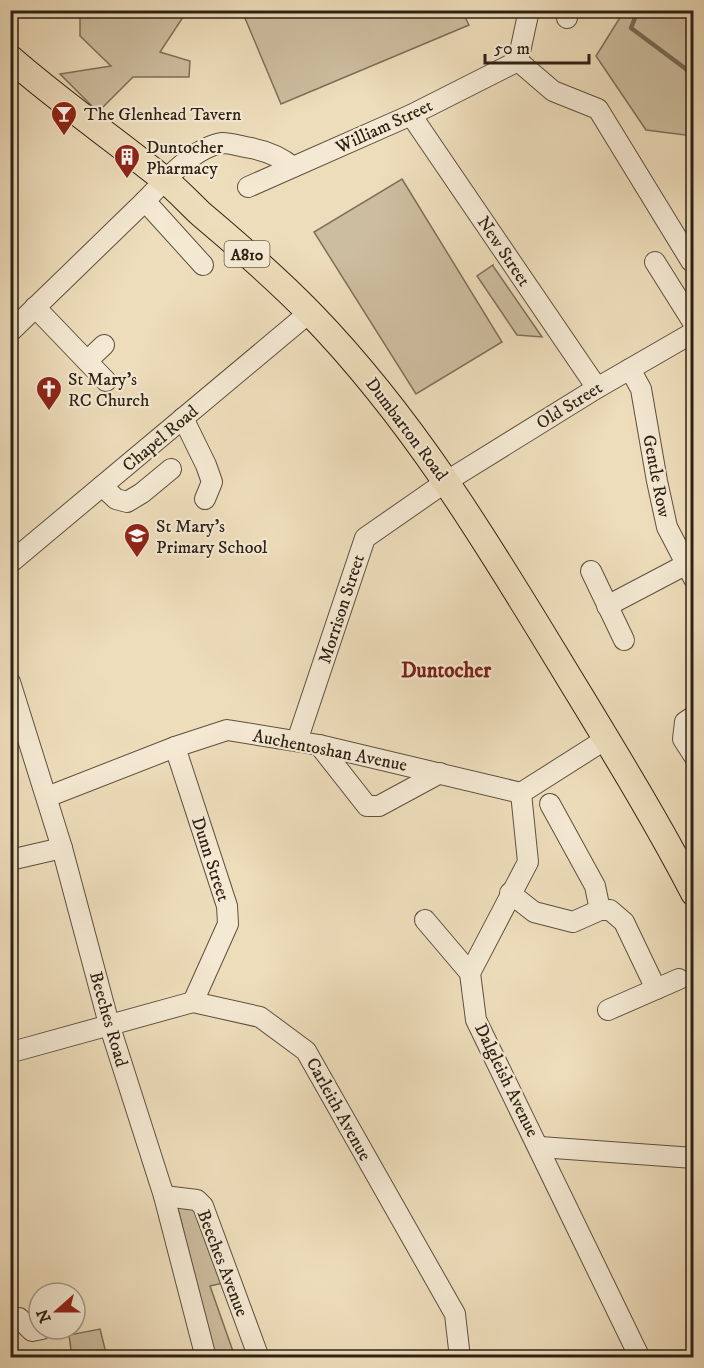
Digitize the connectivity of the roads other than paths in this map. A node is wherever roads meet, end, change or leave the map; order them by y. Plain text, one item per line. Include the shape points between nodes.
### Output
1 (529, 10) edge
2 (518, 61) junction
3 (12, 62) edge
4 (411, 115) junction
5 (293, 167) junction
6 (165, 179) junction
7 (248, 187) dead end
8 (145, 201) junction
9 (691, 261) dead end
10 (655, 262) dead end
11 (203, 265) dead end
12 (35, 307) junction
13 (310, 312) junction
14 (693, 324) edge
15 (10, 332) edge
16 (693, 332) edge
17 (104, 345) dead end
18 (87, 361) junction
19 (630, 369) junction
20 (106, 381) dead end
21 (597, 388) junction
22 (183, 418) junction
23 (171, 469) dead end
24 (447, 481) junction
25 (102, 486) junction
26 (206, 499) dead end
27 (10, 563) edge
28 (591, 571) dead end
29 (689, 572) edge
30 (607, 606) junction
31 (624, 640) dead end
32 (10, 682) edge
33 (693, 716) edge
34 (606, 739) junction
35 (297, 741) junction
36 (319, 745) junction
37 (175, 747) junction
38 (693, 756) edge
39 (440, 773) junction
40 (521, 793) junction
41 (47, 797) junction
42 (550, 804) dead end
43 (62, 848) junction
44 (10, 860) edge
45 (510, 893) junction
46 (693, 894) edge
47 (600, 910) junction
48 (425, 920) dead end
49 (470, 973) junction
50 (679, 979) dead end
51 (656, 989) junction
52 (193, 1002) junction
53 (608, 1010) dead end
54 (109, 1024) junction
55 (12, 1052) dead end
56 (540, 1147) junction
57 (693, 1158) edge
58 (164, 1196) junction
59 (10, 1319) edge
60 (27, 1326) edge
61 (206, 1358) edge
62 (259, 1358) edge
63 (460, 1358) edge
64 (640, 1358) edge

1 - 2 street
2 - 4 street, William Street
2 - 9 street via 554,90 598,109
3 - 6 main road, Dumbarton Road / A810
4 - 5 street, William Street
4 - 21 street, New Street
5 - 6 street via 265,151 223,143 189,158
5 - 7 street, William Street
6 - 8 street
6 - 13 main road, Dumbarton Road / A810
8 - 11 street
8 - 12 street
10 - 14 street
12 - 15 street
12 - 18 street
13 - 22 street, Chapel Road
13 - 24 main road, Dumbarton Road / A810 via 359,364
16 - 19 street, Old Street
17 - 18 street
18 - 20 street
19 - 21 street, Old Street
19 - 29 street, Gentle Row via 641,389 667,527
21 - 24 street, Old Street
22 - 25 street, Chapel Road
22 - 26 street via 212,482
23 - 25 street via 127,502 116,499
24 - 34 main road, Dumbarton Road / A810
24 - 35 street, Morrison Street via 365,538
25 - 27 street, Chapel Road
28 - 30 street
29 - 30 street
30 - 31 street
32 - 41 street, Beeches Road
33 - 38 street via 685,722 683,739
34 - 40 street
34 - 46 main road, Dumbarton Road / A810
35 - 36 street, Auchentoshan Avenue
35 - 37 street, Auchentoshan Avenue via 227,730
36 - 39 street, Auchentoshan Avenue
36 - 39 street via 368,806 379,806
37 - 41 street, Auchentoshan Avenue
37 - 52 street, Dunn Street via 227,906 228,924
39 - 40 street, Auchentoshan Avenue
40 - 45 street via 528,862
41 - 43 street, Beeches Road
42 - 47 street via 595,886
43 - 44 street
43 - 54 street, Beeches Road
45 - 47 street via 534,912 573,921
45 - 49 street
47 - 51 street via 610,910 624,922
48 - 49 street
49 - 56 street, Dalgleish Avenue via 476,1020
50 - 51 street
51 - 53 street
52 - 54 street, Carleith Avenue
52 - 63 street, Carleith Avenue via 260,1017 306,1052 454,1314
54 - 55 street, Carleith Avenue
54 - 58 street, Beeches Road
56 - 57 street
56 - 64 street, Dalgleish Avenue
58 - 61 street, Beeches Road
58 - 62 street, Beeches Avenue via 197,1200 203,1206
59 - 60 street via 19,1318

